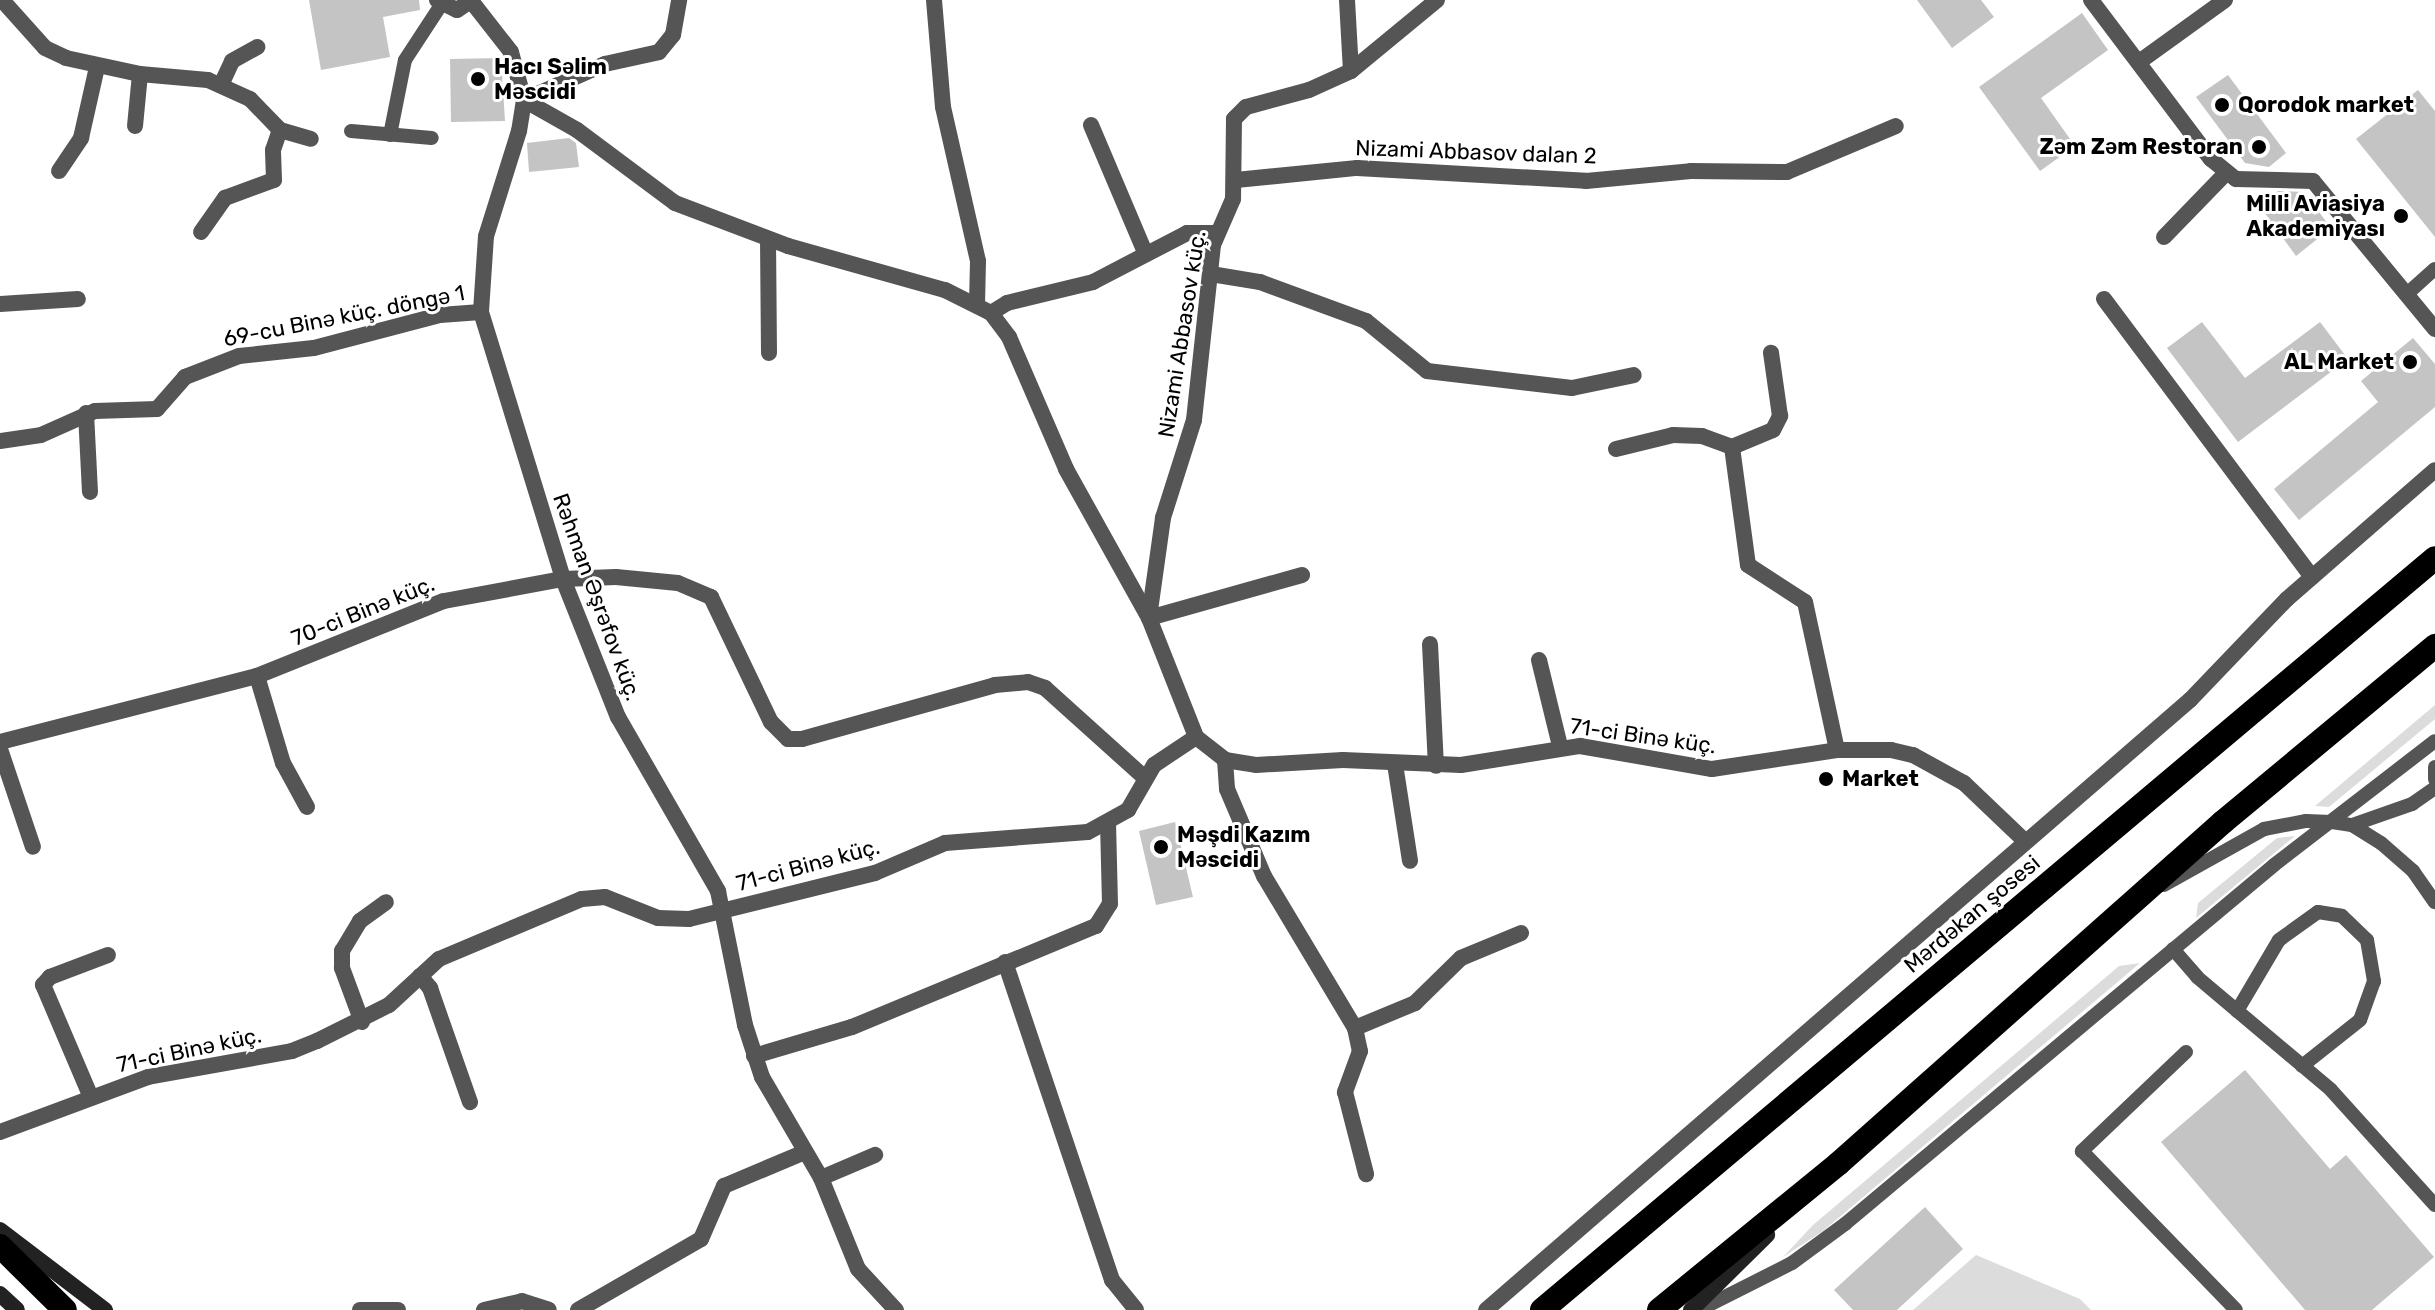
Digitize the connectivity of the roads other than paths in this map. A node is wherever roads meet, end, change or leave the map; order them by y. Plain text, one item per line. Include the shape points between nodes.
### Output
1 (2, 0) edge
2 (679, 0) edge
3 (934, 0) edge
4 (1347, 0) edge
5 (1437, 0) edge
6 (2091, 0) edge
7 (2225, 0) edge
8 (472, 1) edge
9 (439, 3) edge
10 (257, 47) dead end
11 (2139, 62) junction
12 (97, 67) junction
13 (1351, 71) junction
14 (140, 74) junction
15 (221, 85) junction
16 (524, 100) junction
17 (1091, 125) dead end
18 (135, 126) dead end
19 (1896, 126) dead end
20 (280, 130) junction
21 (351, 131) dead end
22 (390, 135) junction
23 (432, 138) dead end
24 (311, 139) dead end
25 (59, 171) dead end
26 (2226, 173) junction
27 (1236, 180) junction
28 (201, 232) dead end
29 (1215, 233) junction
30 (2164, 237) dead end
31 (768, 239) junction
32 (1145, 252) junction
33 (2435, 269) edge
34 (1211, 274) junction
35 (2408, 293) junction
36 (78, 299) dead end
37 (2104, 299) dead end
38 (0, 304) edge
39 (984, 308) junction
40 (481, 312) junction
41 (2435, 329) edge
42 (769, 353) dead end
43 (1771, 353) dead end
44 (1634, 375) dead end
45 (86, 413) junction
46 (0, 441) edge
47 (1732, 447) junction
48 (1616, 449) dead end
49 (2435, 470) edge
50 (90, 492) dead end
51 (2435, 558) edge
52 (1302, 575) dead end
53 (2312, 577) junction
54 (563, 579) junction
55 (1149, 618) junction
56 (1430, 644) dead end
57 (2435, 646) edge
58 (1539, 660) dead end
59 (257, 676) junction
60 (1196, 737) junction
61 (2435, 741) edge
62 (0, 742) edge
63 (1560, 746) junction
64 (0, 749) edge
65 (1837, 750) junction
66 (1225, 760) junction
67 (1395, 764) junction
68 (1436, 766) junction
69 (2435, 767) edge
70 (1145, 778) junction
71 (2435, 779) edge
72 (2435, 788) edge
73 (307, 807) dead end
74 (2332, 822) junction
75 (1108, 823) junction
76 (2352, 825) junction
77 (2025, 841) junction
78 (33, 847) dead end
79 (1410, 861) dead end
80 (386, 902) dead end
81 (2435, 902) edge
82 (2125, 907) junction
83 (724, 911) junction
84 (1521, 933) dead end
85 (2173, 949) junction
86 (108, 955) dead end
87 (1005, 962) junction
88 (420, 976) junction
89 (2237, 1011) junction
90 (362, 1022) junction
91 (1355, 1028) junction
92 (2186, 1052) dead end
93 (754, 1056) junction
94 (2302, 1066) junction
95 (90, 1095) junction
96 (470, 1102) dead end
97 (0, 1132) edge
98 (805, 1152) junction
99 (875, 1155) dead end
100 (1838, 1164) junction
101 (1366, 1174) dead end
102 (821, 1178) junction
103 (2435, 1205) edge
104 (0, 1230) edge
105 (0, 1246) edge
106 (0, 1294) edge
107 (17, 1310) edge
108 (65, 1310) edge
109 (105, 1310) edge
110 (360, 1310) edge
111 (398, 1310) edge
112 (484, 1310) edge
113 (549, 1310) edge
114 (578, 1310) edge
115 (896, 1310) edge
116 (1136, 1310) edge
117 (1486, 1310) edge
118 (1542, 1310) edge
119 (1659, 1310) edge
120 (1691, 1310) edge
121 (1699, 1310) edge
122 (2236, 1310) edge

1 - 12 street via 45,48
2 - 16 street via 673,35 659,52 605,64
3 - 39 street via 943,107
4 - 13 street
5 - 13 street, Nizami Abbasov küç.
6 - 11 street
7 - 11 street
8 - 9 street via 457,10
8 - 16 street, Rəhman Əşrəfov küç. via 511,52
9 - 22 lane via 405,60
10 - 15 street via 232,61
11 - 26 street
12 - 14 street
12 - 25 street via 81,138
13 - 27 street, Nizami Abbasov küç. via 1238,112 1233,128
14 - 15 street via 193,77
14 - 18 street
15 - 20 street via 250,99
16 - 31 street via 577,130 675,203
16 - 40 street, Rəhman Əşrəfov küç. via 486,236
17 - 32 street
19 - 27 street, Nizami Abbasov dalan 2 via 1787,172 1691,171 1586,181 1357,168
20 - 24 street
20 - 28 street via 273,150 274,180 225,198
21 - 22 lane
22 - 23 lane
26 - 30 street
26 - 35 street via 2250,181 2313,181
27 - 29 street, Nizami Abbasov küç. via 1233,199
29 - 32 street via 1187,233
29 - 34 street, Nizami Abbasov küç.
31 - 39 street via 927,284
31 - 42 street
32 - 39 street via 1093,282
33 - 35 lane
34 - 44 street via 1260,282 1366,321 1427,371 1572,388
34 - 55 street, Nizami Abbasov küç. via 1194,420 1163,518
35 - 41 street
36 - 38 street
37 - 53 street
39 - 55 street via 1009,337 1066,469
40 - 45 street, 69-cu Binə küç. döngə 1 via 440,315 314,348 239,356 185,377 157,409
40 - 54 street, Rəhman Əşrəfov küç.
43 - 47 street via 1780,416 1773,430
45 - 46 street, 69-cu Binə küç. döngə 1 via 41,435
45 - 50 street
47 - 48 street via 1702,436 1673,435
47 - 65 street via 1748,565 1805,602
49 - 53 street
51 - 118 highway, Mərdəkan şosesi
52 - 55 street
53 - 77 street via 2190,700
54 - 59 street, 70-ci Binə küç. via 444,601
54 - 70 street, 70-ci Binə küç. via 653,579 711,597 771,722 788,739 995,685 1028,682 1057,698
54 - 83 street, Rəhman Əşrəfov küç. via 606,693 706,867
55 - 60 street, Nizami Abbasov küç.
56 - 68 street
57 - 82 highway
58 - 63 street
59 - 62 street, 70-ci Binə küç.
59 - 73 street via 283,763
60 - 66 street
60 - 70 street, 71-ci Binə küç. via 1169,753
61 - 74 lane
63 - 65 street, 71-ci Binə küç. via 1609,749 1712,769
63 - 68 street, 71-ci Binə küç.
64 - 78 street
65 - 77 street, 71-ci Binə küç. via 1891,750 1935,766 1994,806
66 - 67 street, 71-ci Binə küç.
66 - 91 street via 1231,800 1264,876
67 - 68 street, 71-ci Binə küç.
67 - 79 street
69 - 71 lane
70 - 75 street, 71-ci Binə küç. via 1128,810
72 - 76 lane via 2412,804
74 - 76 lane
74 - 82 lane via 2264,829
74 - 85 lane
75 - 83 street, 71-ci Binə küç. via 1063,835 945,843 875,873
75 - 87 street via 1107,916 1096,926
76 - 81 lane via 2413,871
77 - 117 street
80 - 90 street via 360,921 342,951 342,968
82 - 100 highway
83 - 88 street, 71-ci Binə küç. via 671,920 605,897 582,899 480,938 439,959
83 - 93 street, Rəhman Əşrəfov küç.
84 - 91 street via 1461,958 1415,1003
85 - 89 lane
85 - 121 lane via 1814,1248
86 - 95 street via 50,977 43,985
87 - 93 street via 852,1027
87 - 116 street via 1112,1280
88 - 90 street, 71-ci Binə küç.
88 - 96 street via 430,988
89 - 94 lane
89 - 94 lane via 2279,940 2318,912 2342,916 2367,940 2374,981 2360,1020
90 - 95 street, 71-ci Binə küç. via 292,1051 170,1071
91 - 101 street via 1360,1051 1345,1092
92 - 122 lane via 2082,1151
93 - 98 street, Rəhman Əşrəfov küç.
94 - 103 lane
95 - 97 street, 71-ci Binə küç.
98 - 102 street, Rəhman Əşrəfov küç.
98 - 114 street via 724,1186 701,1239
99 - 102 street
100 - 119 highway
100 - 120 main road
102 - 115 street, Rəhman Əşrəfov küç. via 858,1269
104 - 109 main road
105 - 108 highway
106 - 107 main road
110 - 111 street
112 - 113 street via 522,1301

